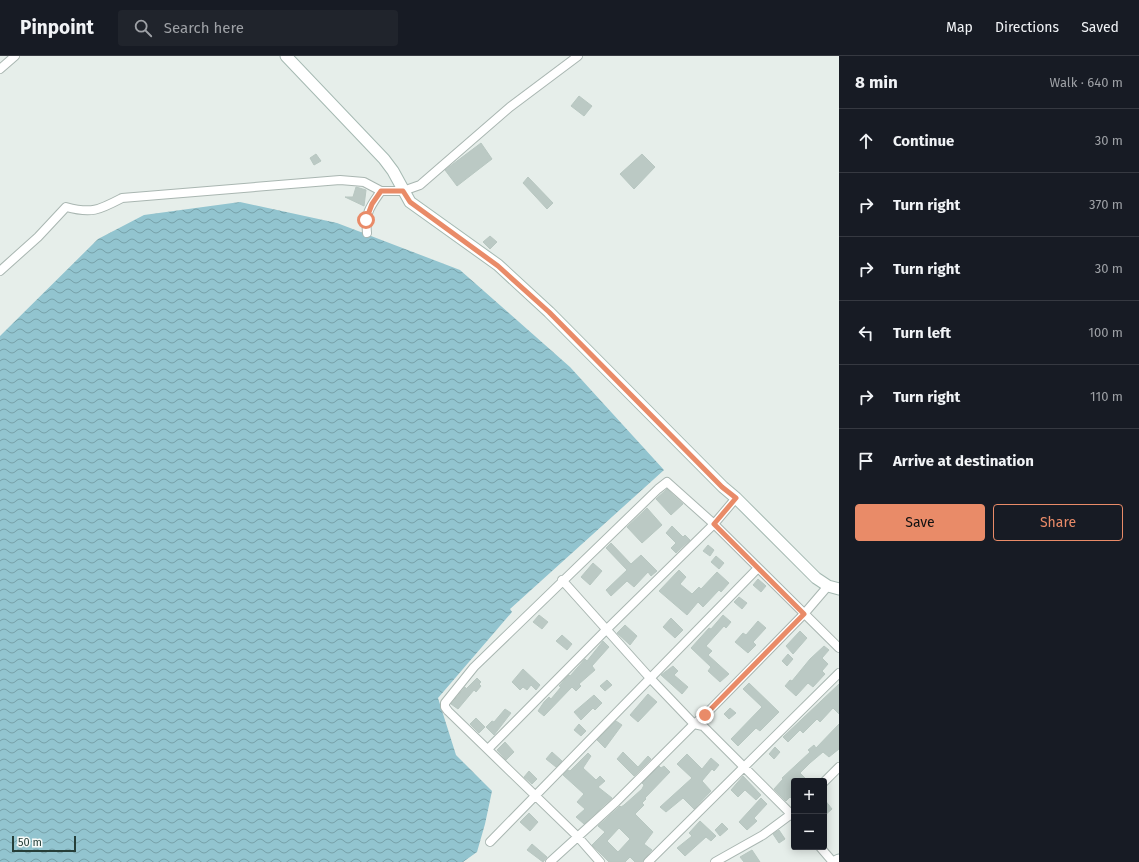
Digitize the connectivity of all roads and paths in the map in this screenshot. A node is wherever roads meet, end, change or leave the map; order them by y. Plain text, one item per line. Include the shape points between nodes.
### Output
1 (15, 56) edge
2 (286, 56) edge
3 (578, 56) edge
4 (0, 69) edge
5 (381, 191) junction
6 (403, 191) junction
7 (367, 233) dead end
8 (0, 270) edge
9 (736, 498) junction
10 (714, 524) junction
11 (758, 568) junction
12 (562, 580) junction
13 (828, 586) junction
14 (839, 589) edge
15 (804, 614) junction
16 (606, 629) junction
17 (839, 648) edge
18 (839, 673) edge
19 (650, 678) junction
20 (694, 724) junction
21 (488, 749) junction
22 (745, 766) junction
23 (839, 767) edge
24 (827, 779) edge
25 (535, 794) junction
26 (792, 814) edge
27 (791, 816) edge
28 (578, 837) junction
29 (490, 842) dead end
30 (823, 850) edge
31 (839, 860) edge
32 (550, 862) edge
33 (600, 862) edge
34 (648, 862) edge
35 (715, 862) edge
36 (834, 862) edge

1 - 4 street
2 - 6 street via 384,159
3 - 6 street via 510,107 420,185
5 - 6 street
5 - 7 street via 368,213
5 - 8 street via 364,182 340,180 122,198 102,209 84,212 66,207 38,237
6 - 9 street via 410,202 498,266 544,307 722,487
9 - 10 street
9 - 13 street via 816,578
10 - 11 street
10 - 12 street via 667,482
10 - 16 street
11 - 15 street
11 - 19 street
12 - 16 street
12 - 21 street via 474,667 445,703 448,711
13 - 14 street
13 - 15 street
15 - 17 street
15 - 20 street
16 - 19 street
16 - 21 street
18 - 22 street
19 - 20 street
19 - 25 street
20 - 22 street via 703,726
20 - 28 street
21 - 25 street
22 - 26 street
22 - 34 street
23 - 24 street
25 - 28 street
25 - 29 street
27 - 35 street via 764,835
28 - 32 street
28 - 33 street
30 - 36 street
31 - 36 street

